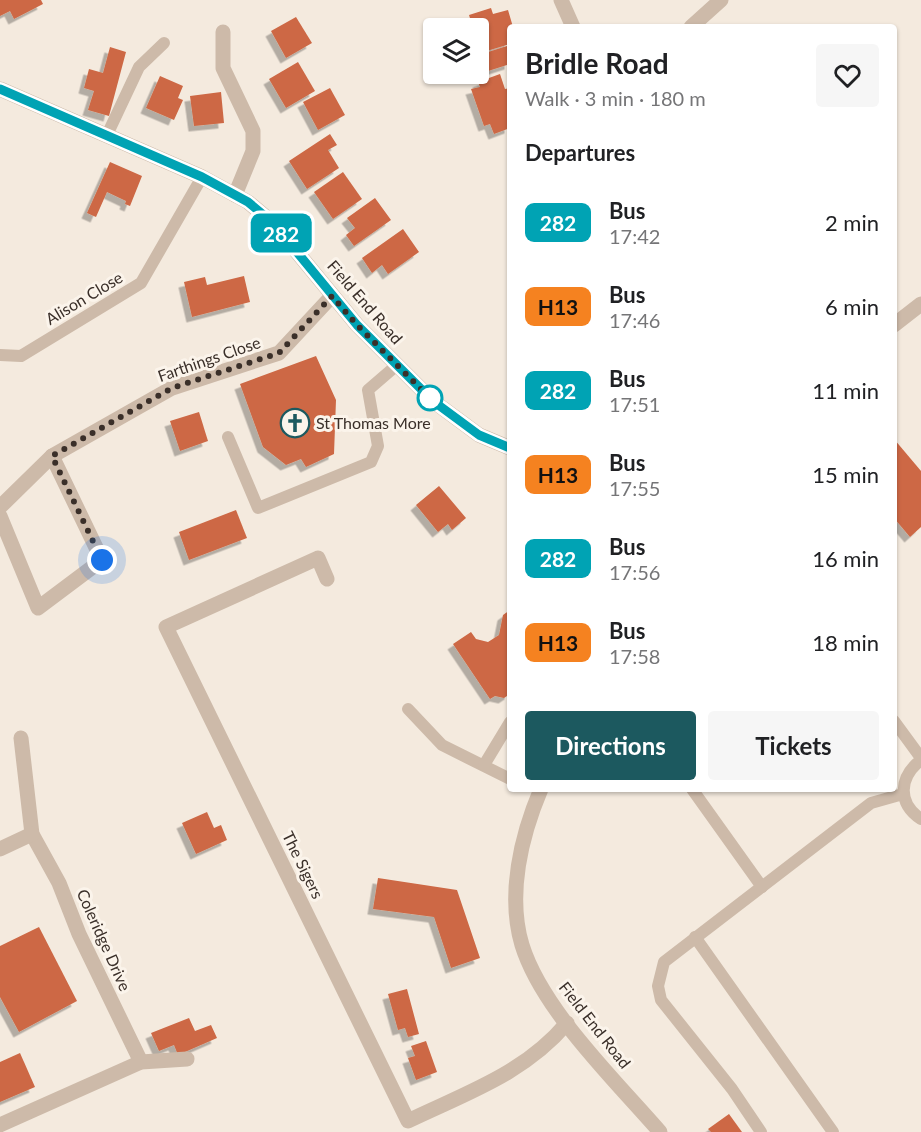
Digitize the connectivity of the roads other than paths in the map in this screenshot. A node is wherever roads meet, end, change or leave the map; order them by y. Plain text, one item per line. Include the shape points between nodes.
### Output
1 (561, 0) edge
2 (721, 0) edge
3 (572, 24) edge
4 (694, 24) edge
5 (223, 32) dead end
6 (164, 43) dead end
7 (0, 89) edge
8 (107, 135) junction
9 (202, 177) junction
10 (235, 195) junction
11 (332, 296) junction
12 (921, 304) edge
13 (897, 323) edge
14 (0, 355) edge
15 (397, 365) junction
16 (228, 437) dead end
17 (507, 447) edge
18 (52, 456) junction
19 (0, 507) edge
20 (0, 516) edge
21 (327, 579) dead end
22 (408, 709) dead end
23 (897, 725) edge
24 (507, 727) edge
25 (21, 738) dead end
26 (921, 759) edge
27 (484, 765) junction
28 (507, 777) edge
29 (536, 792) edge
30 (694, 792) edge
31 (903, 794) junction
32 (921, 819) edge
33 (32, 834) junction
34 (0, 849) edge
35 (762, 887) junction
36 (694, 937) junction
37 (567, 1023) junction
38 (187, 1059) dead end
39 (141, 1062) junction
40 (0, 1125) edge
41 (660, 1132) edge
42 (761, 1132) edge
43 (833, 1132) edge

1 - 3 street
2 - 4 street
5 - 10 street via 223,68 253,131 253,151
6 - 8 lane via 139,67
7 - 8 street, Field End Road
8 - 9 street, Field End Road
9 - 10 street, Field End Road
9 - 14 lane, Alison Close via 141,283 21,356
10 - 11 street, Field End Road via 273,223
11 - 15 street, Field End Road
11 - 18 street, Farthings Close via 279,353 172,388
12 - 13 street
15 - 16 lane via 368,390 378,446 370,462 258,508
15 - 17 street, Field End Road via 433,401 479,435
18 - 19 street, Farthings Close
18 - 20 street via 102,560 38,608
21 - 37 street, The Sigers via 318,558 166,627 408,1121 523,1065
22 - 27 lane via 442,745
23 - 26 lane
24 - 27 lane
25 - 33 street, Coleridge Drive
26 - 31 lane via 904,780
27 - 28 lane
29 - 37 street, Field End Road via 519,867 518,927 527,958
30 - 35 lane
31 - 32 lane via 906,805
31 - 35 lane via 871,803
33 - 34 street
33 - 39 street, Coleridge Drive via 59,883 79,934
35 - 36 lane
36 - 42 lane via 664,963 658,986 661,1000
36 - 43 lane
37 - 41 street, Field End Road
38 - 39 street
39 - 40 street

